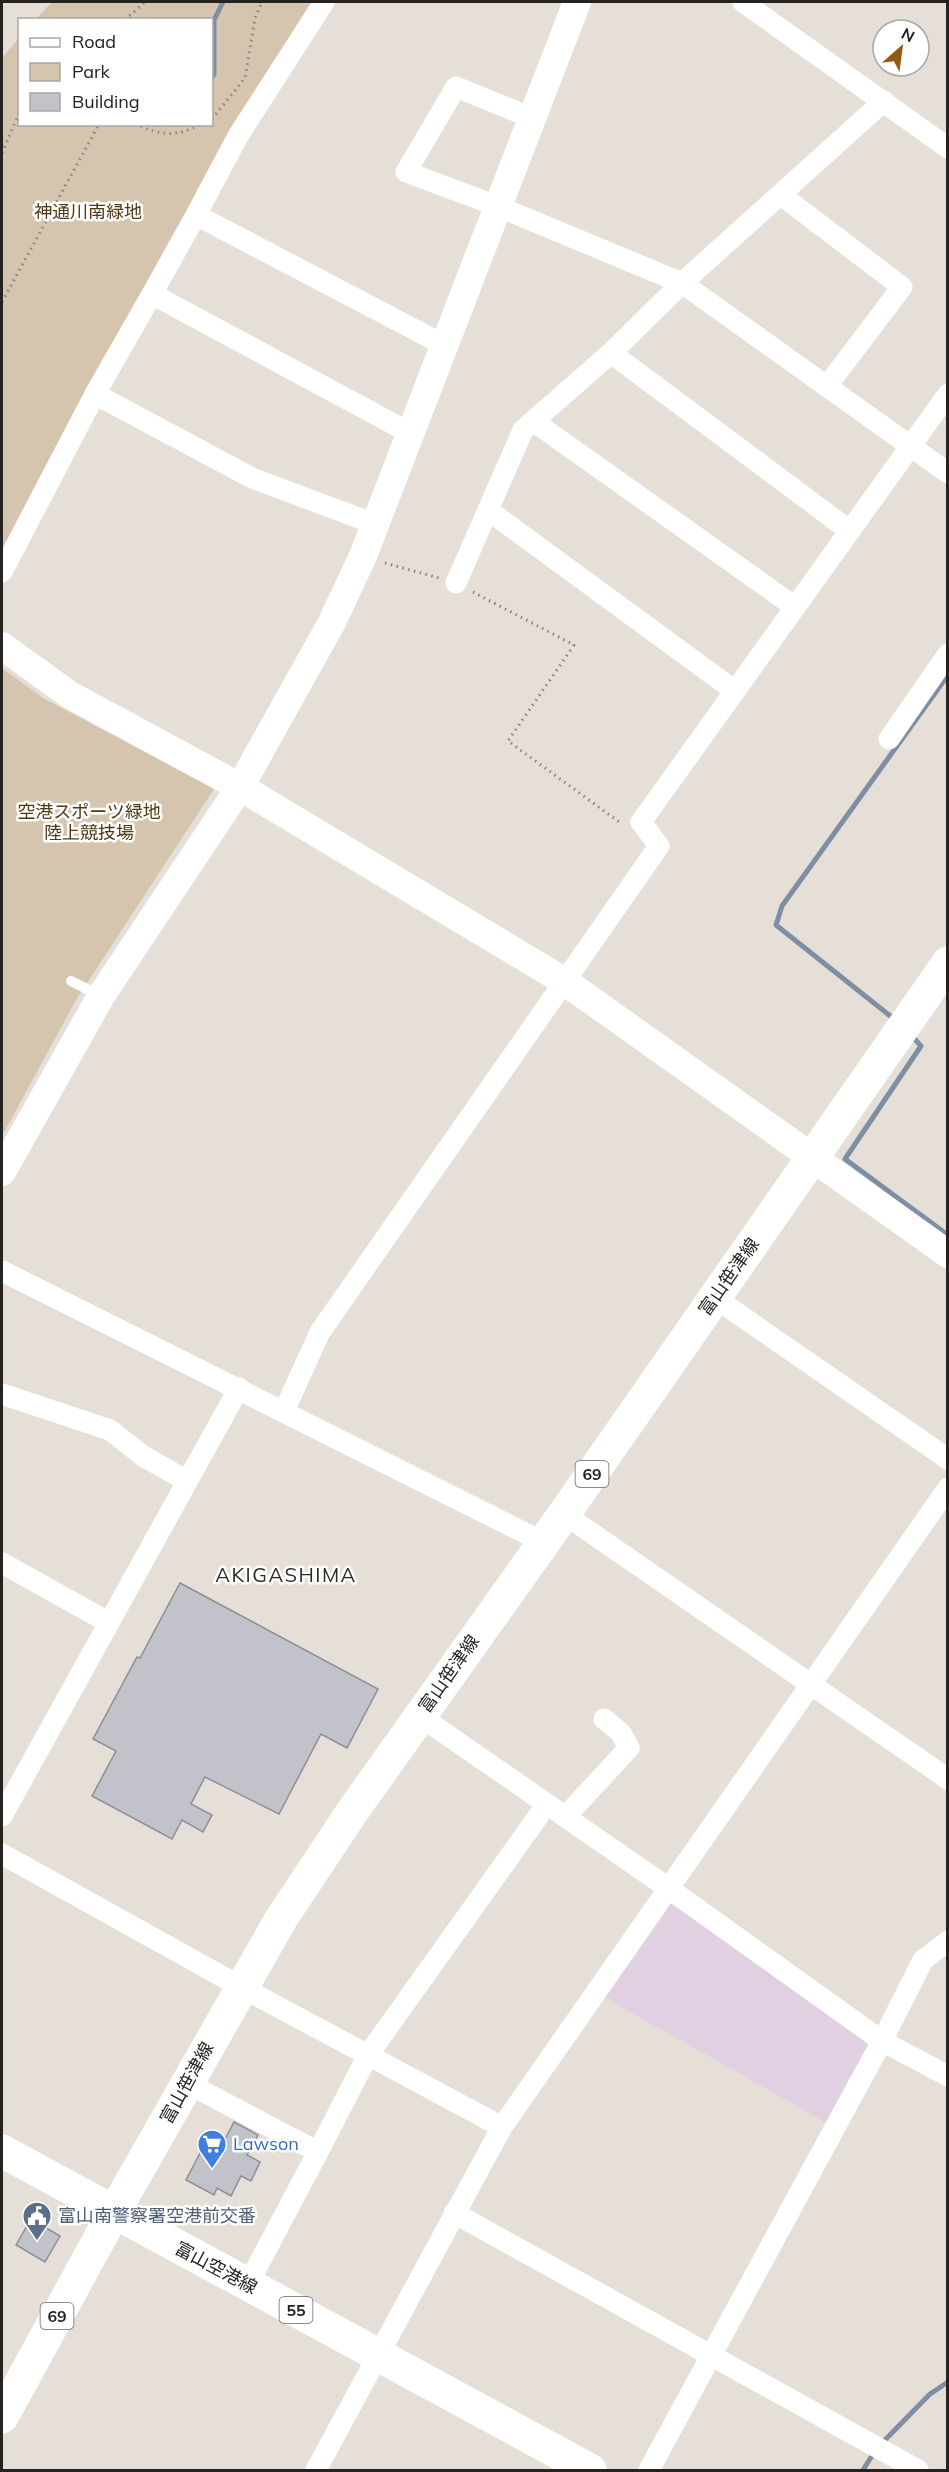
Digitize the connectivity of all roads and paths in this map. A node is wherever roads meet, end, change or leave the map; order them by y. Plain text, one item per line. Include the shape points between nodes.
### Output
1 (145, 2) edge
2 (262, 2) edge
3 (324, 2) edge
4 (577, 2) edge
5 (743, 2) edge
6 (766, 8) edge
7 (127, 18) edge
8 (884, 101) junction
9 (18, 116) edge
10 (213, 118) edge
11 (532, 118) junction
12 (98, 126) edge
13 (140, 126) edge
14 (197, 126) edge
15 (948, 148) edge
16 (2, 153) edge
17 (781, 195) junction
18 (497, 206) junction
19 (196, 215) junction
20 (682, 283) junction
21 (152, 294) junction
22 (2, 302) edge
23 (444, 345) junction
24 (611, 353) junction
25 (827, 386) junction
26 (95, 394) junction
27 (948, 394) edge
28 (533, 421) junction
29 (410, 433) junction
30 (911, 446) junction
31 (948, 473) edge
32 (488, 510) junction
33 (375, 524) junction
34 (850, 531) junction
35 (363, 556) junction
36 (2, 572) edge
37 (456, 583) junction
38 (795, 607) junction
39 (2, 646) edge
40 (948, 654) edge
41 (735, 691) junction
42 (889, 739) dead end
43 (240, 787) junction
44 (641, 822) junction
45 (948, 963) edge
46 (71, 981) dead end
47 (564, 981) junction
48 (101, 996) junction
49 (811, 1158) junction
50 (2, 1172) edge
51 (948, 1254) edge
52 (2, 1270) edge
53 (715, 1298) junction
54 (239, 1388) junction
55 (2, 1394) edge
56 (284, 1411) junction
57 (948, 1459) edge
58 (187, 1481) junction
59 (948, 1488) edge
60 (564, 1514) junction
61 (543, 1542) junction
62 (2, 1563) edge
63 (108, 1622) junction
64 (810, 1684) junction
65 (420, 1716) junction
66 (604, 1719) dead end
67 (948, 1779) edge
68 (547, 1804) junction
69 (2, 1816) edge
70 (565, 1817) junction
71 (2, 1854) edge
72 (668, 1888) junction
73 (948, 1941) edge
74 (241, 1987) junction
75 (882, 2041) junction
76 (368, 2055) junction
77 (948, 2076) edge
78 (187, 2083) junction
79 (502, 2127) junction
80 (2, 2151) edge
81 (318, 2152) junction
82 (454, 2213) junction
83 (113, 2214) junction
84 (248, 2284) junction
85 (378, 2355) junction
86 (710, 2355) junction
87 (2, 2417) edge
88 (316, 2470) edge
89 (590, 2470) edge
90 (649, 2470) edge
91 (918, 2470) edge

1 - 7 path
2 - 10 path via 255,18 245,78
3 - 19 street via 238,136
4 - 11 street
5 - 6 street
6 - 8 street
8 - 15 street
8 - 17 street
9 - 16 path
11 - 18 street
11 - 18 street via 456,87 406,172
12 - 22 path
13 - 14 path via 156,133 184,133
17 - 20 street
17 - 25 street via 902,287
18 - 20 street
18 - 23 street
19 - 21 street
19 - 23 street
20 - 24 street
20 - 25 street
21 - 26 street
21 - 29 street
23 - 29 street
24 - 28 street
24 - 34 street
25 - 30 street
26 - 33 street via 252,478
26 - 36 street
27 - 30 street
28 - 32 street via 523,430
28 - 38 street
29 - 33 street
30 - 31 street
30 - 34 street
32 - 37 street
32 - 41 street
33 - 35 street
34 - 38 street
35 - 37 path
35 - 43 street via 331,624
37 - 44 path via 574,645 508,741 632,831
38 - 41 street
39 - 43 street via 70,695
40 - 42 street
41 - 44 street
43 - 47 street
43 - 48 street
44 - 47 street via 659,846
45 - 49 main road, 富山笹津線 / 69
46 - 48 lane
47 - 49 street
47 - 56 street via 320,1332
48 - 50 street
49 - 51 street
49 - 53 main road, 富山笹津線 / 69
52 - 54 street
53 - 57 street
53 - 60 main road, 富山笹津線 / 69
54 - 56 street
54 - 58 street
55 - 58 street via 110,1430 143,1456
56 - 61 street
58 - 63 street
59 - 64 street
60 - 61 main road, 富山笹津線 / 69
60 - 64 street
61 - 65 main road, 富山笹津線 / 69
62 - 63 street
63 - 69 street
64 - 67 street
64 - 72 street
65 - 68 street
65 - 74 main road, 富山笹津線 / 69 via 281,1919
66 - 70 street via 621,1733 629,1748
68 - 70 street
68 - 76 street
70 - 72 street
71 - 74 street
72 - 75 street
72 - 79 street
73 - 75 street via 923,1960
74 - 76 street
74 - 78 main road, 富山笹津線 / 69
75 - 77 street
75 - 86 street
76 - 79 street
76 - 81 street
78 - 81 street
78 - 83 main road, 富山笹津線 / 69
79 - 82 street
80 - 83 main road, 富山空港線 / 55
81 - 84 street
82 - 85 street
82 - 86 street
83 - 84 main road, 富山空港線 / 55
83 - 87 main road, 富山笹津線 / 69
84 - 85 main road, 富山空港線 / 55
85 - 88 street
85 - 89 main road, 富山空港線 / 55
86 - 90 street
86 - 91 street

